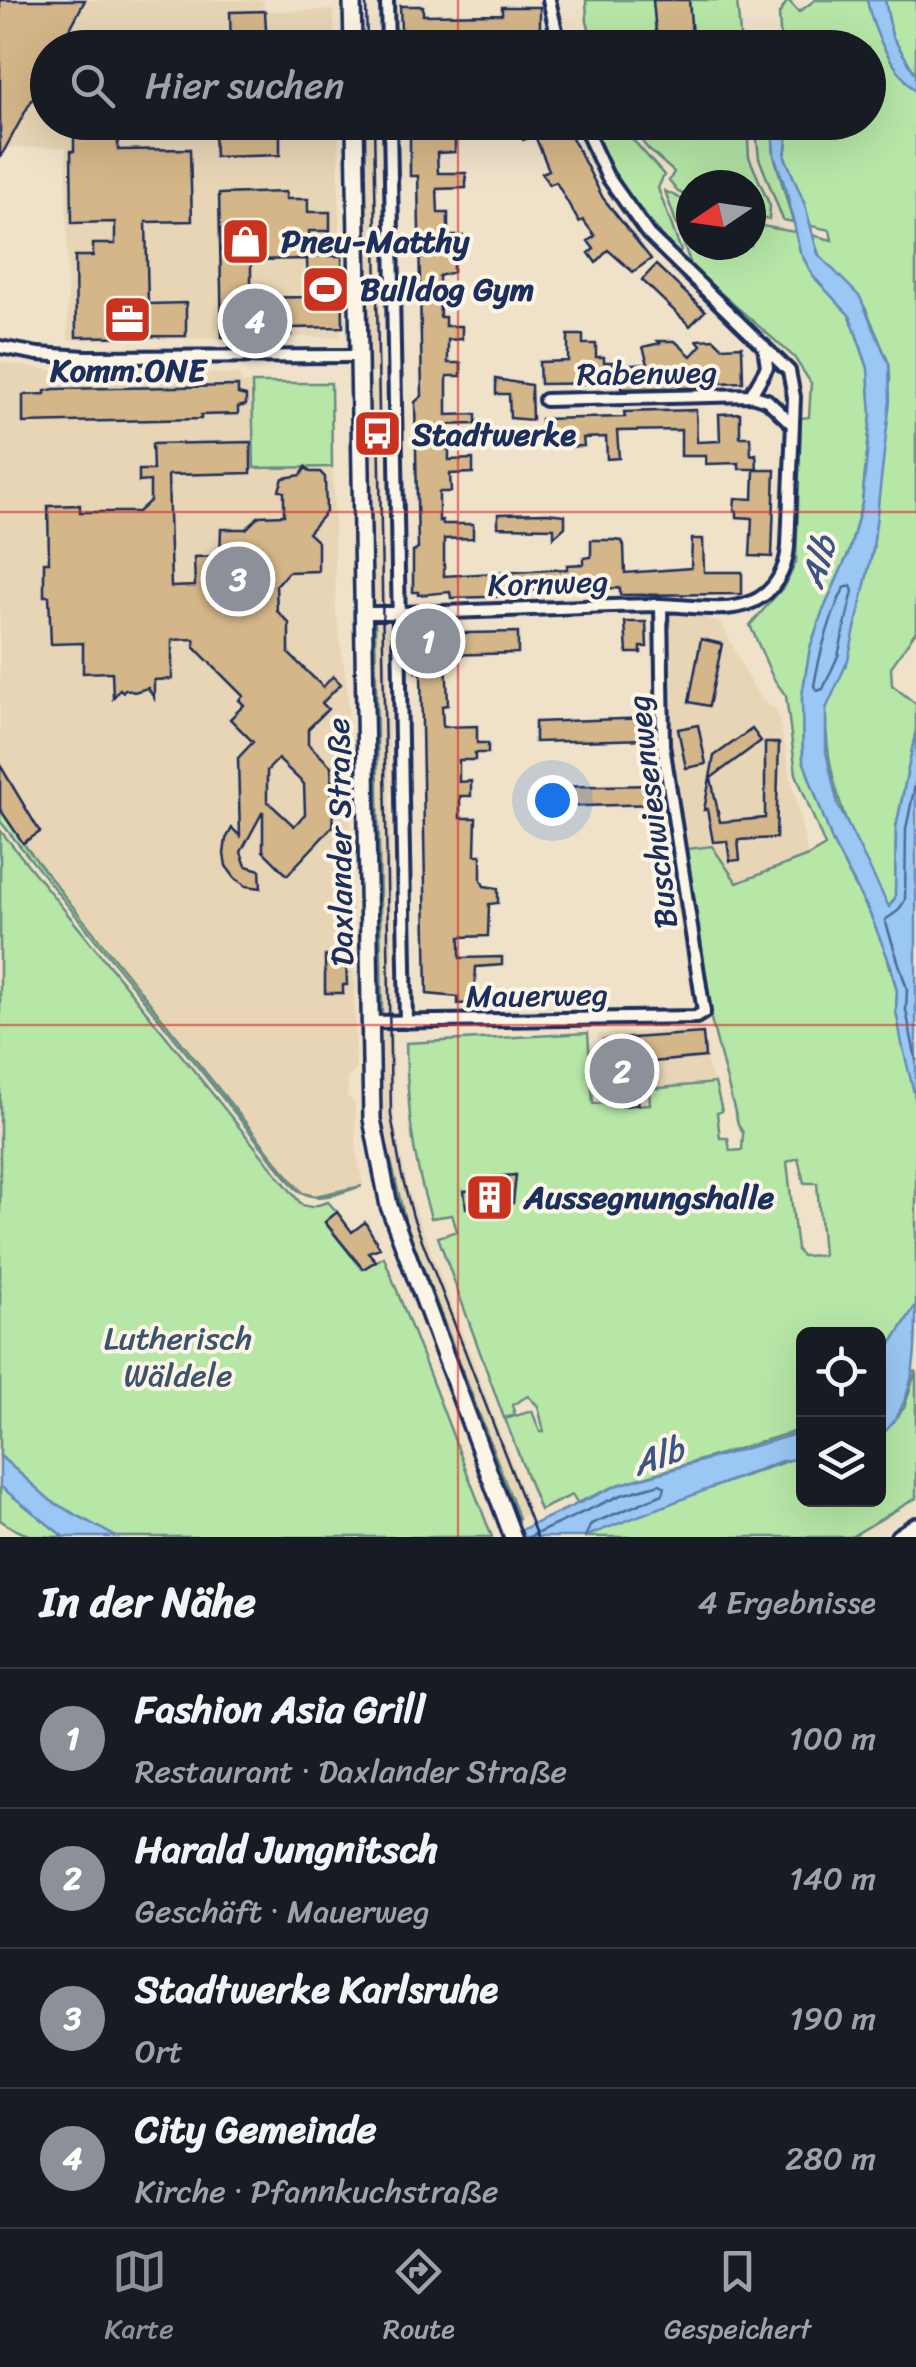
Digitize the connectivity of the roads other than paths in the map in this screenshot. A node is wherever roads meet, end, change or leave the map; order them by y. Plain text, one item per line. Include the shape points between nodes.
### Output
1 (352, 0) edge
2 (549, 0) edge
3 (353, 30) edge
4 (556, 30) edge
5 (355, 140) edge
6 (390, 140) edge
7 (590, 140) edge
8 (0, 346) edge
9 (764, 346) junction
10 (357, 356) junction
11 (751, 395) junction
12 (545, 400) dead end
13 (791, 424) junction
14 (661, 605) junction
15 (365, 612) junction
16 (398, 613) junction
17 (704, 1012) joint
18 (369, 1022) junction
19 (406, 1022) junction
20 (916, 1526) edge
21 (511, 1530) edge
22 (900, 1537) edge

1 - 3 street
2 - 4 street
5 - 10 street, Daxlander Straße
6 - 16 street, Daxlander Straße
7 - 9 street via 607,176 660,247
8 - 10 street via 86,357
9 - 11 street, Rabenweg via 767,367
9 - 13 street via 790,371
10 - 15 street, Daxlander Straße
11 - 12 street, Rabenweg
11 - 13 street, Rabenweg via 774,404
13 - 14 street, Kornweg via 784,570 757,600 732,607
14 - 16 street, Kornweg
14 - 17 street, Buschwiesenweg via 663,745
15 - 16 street, Kornweg
15 - 18 street, Daxlander Straße
16 - 19 street, Daxlander Straße
17 - 19 street, Mauerweg
18 - 19 street, Mauerweg
18 - 21 street, Daxlander Straße via 372,1119 389,1206
20 - 22 street

